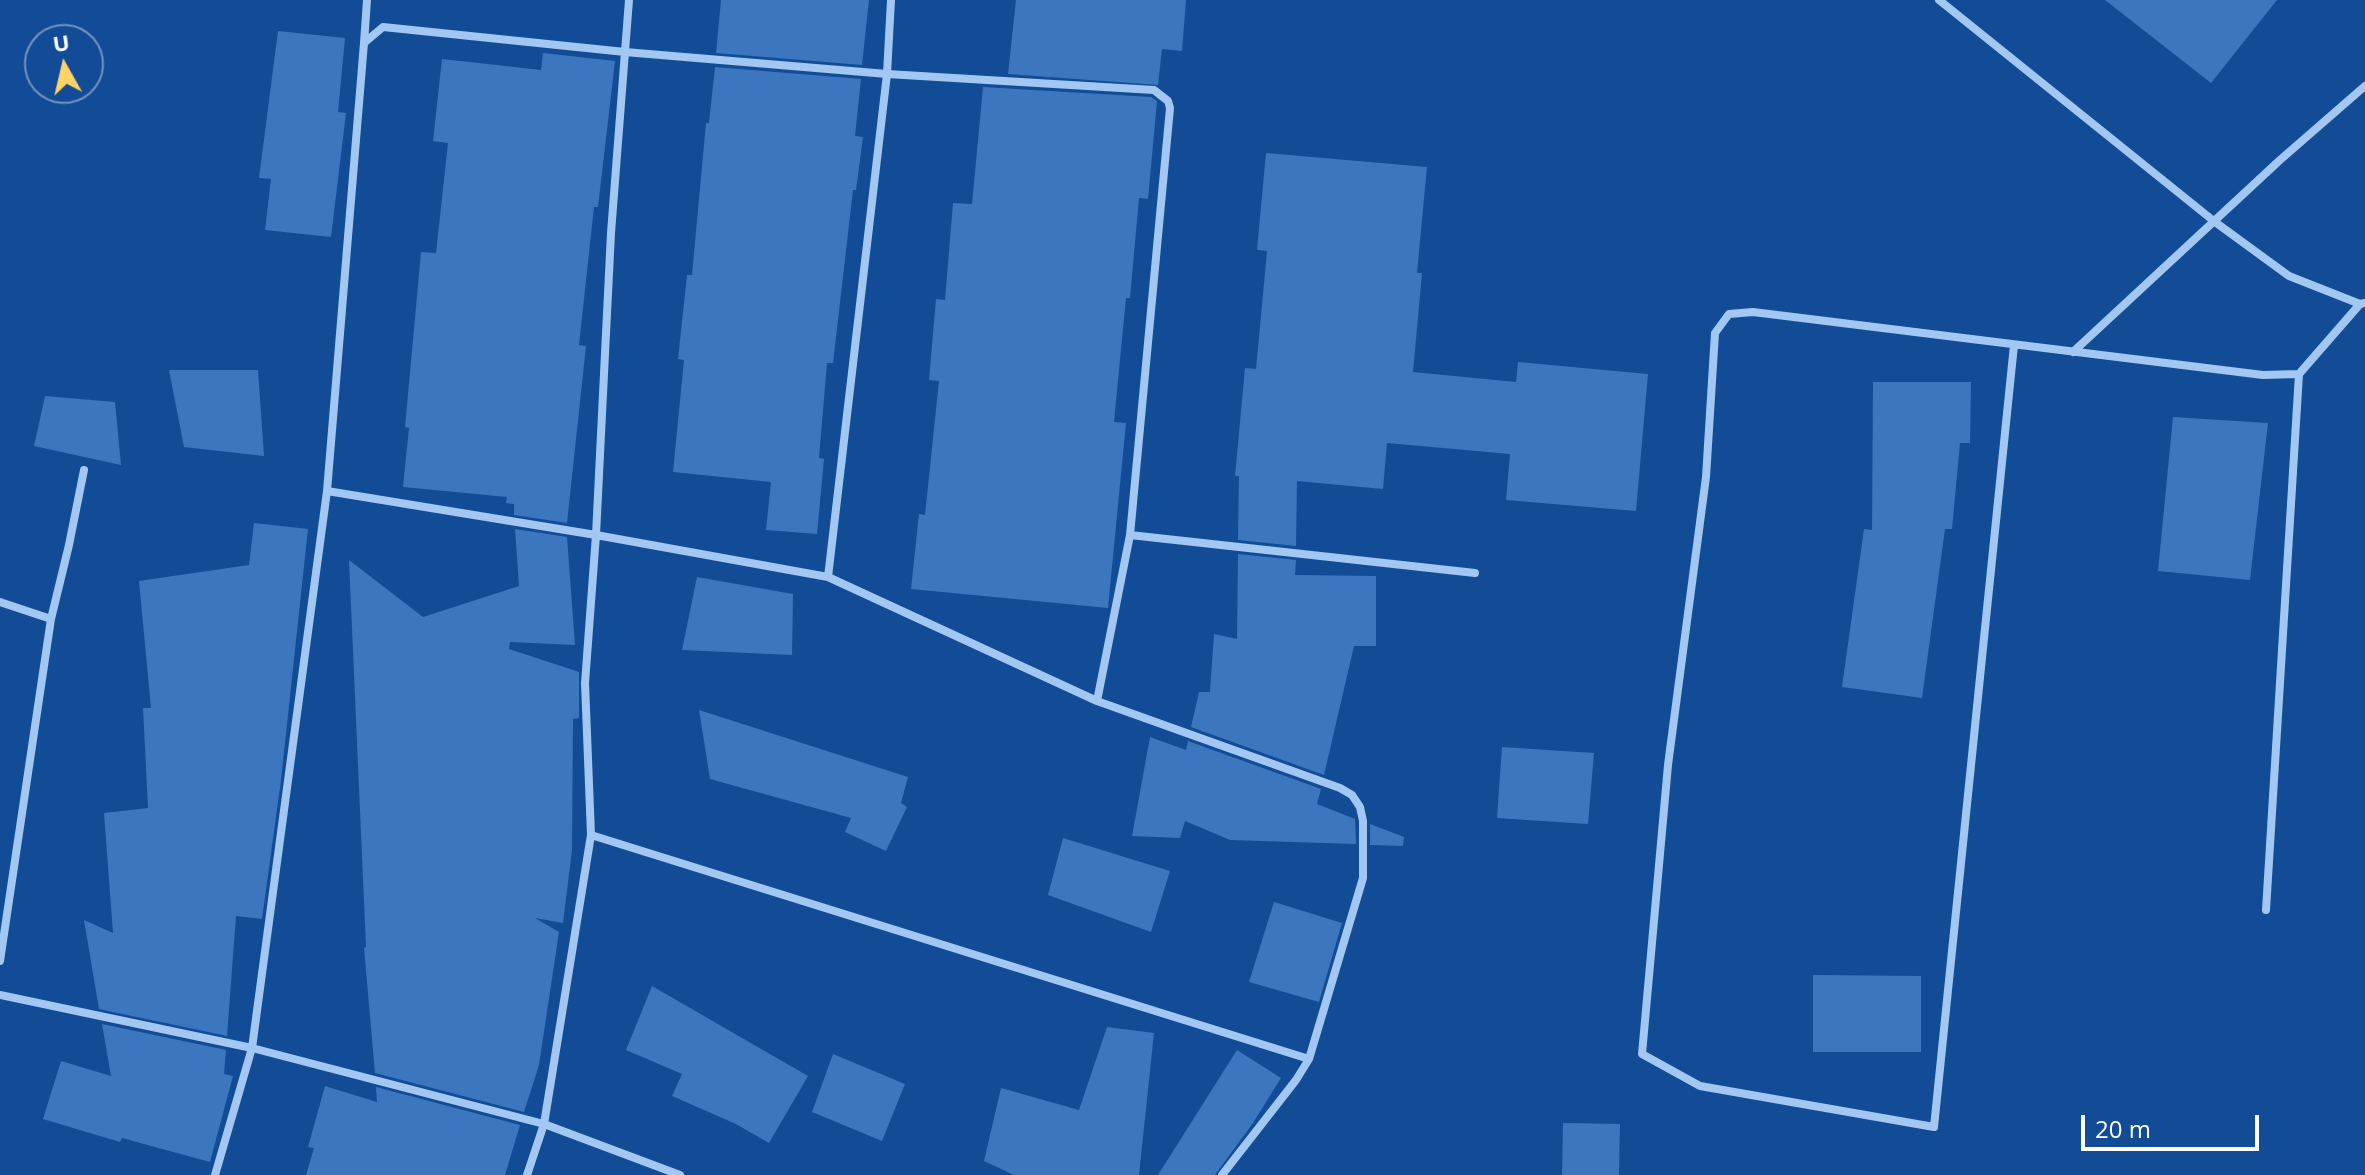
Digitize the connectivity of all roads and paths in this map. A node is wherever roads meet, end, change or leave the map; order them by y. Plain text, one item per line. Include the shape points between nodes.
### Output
1 (367, 0) edge
2 (629, 0) edge
3 (891, 0) edge
4 (1939, 0) edge
5 (364, 43) junction
6 (625, 52) junction
7 (887, 74) junction
8 (2365, 86) edge
9 (2215, 222) junction
10 (2362, 303) edge
11 (2014, 345) junction
12 (2073, 352) junction
13 (2299, 374) junction
14 (84, 470) dead end
15 (327, 491) junction
16 (596, 535) junction
17 (1130, 535) junction
18 (1475, 573) dead end
19 (828, 577) junction
20 (0, 602) edge
21 (51, 619) junction
22 (1097, 701) junction
23 (591, 835) junction
24 (2266, 910) dead end
25 (0, 961) edge
26 (0, 995) edge
27 (252, 1048) junction
28 (1309, 1059) junction
29 (544, 1124) junction
30 (215, 1175) edge
31 (527, 1175) edge
32 (680, 1175) edge
33 (1222, 1175) edge

1 - 5 street
2 - 6 street
3 - 7 street
4 - 9 street
5 - 6 street via 383,27
5 - 15 street
6 - 7 street
6 - 16 street
7 - 17 street via 1154,90 1168,101
7 - 19 street
8 - 9 street
9 - 10 street via 2289,276
9 - 12 street
10 - 13 street
11 - 11 street via 1934,1127 1700,1086 1642,1054 1668,765 1706,477 1715,333 1729,314 1753,312
11 - 12 street
12 - 13 street via 2263,375
13 - 24 street
14 - 21 street
15 - 16 street
15 - 27 street
16 - 19 street
16 - 23 street via 585,683
17 - 18 street
17 - 22 street
19 - 22 street
20 - 21 street
21 - 25 street
22 - 28 street via 1340,788 1360,807 1363,878
23 - 28 street
23 - 29 street
26 - 27 street
27 - 29 street
27 - 30 street
28 - 33 street
29 - 31 street
29 - 32 street

